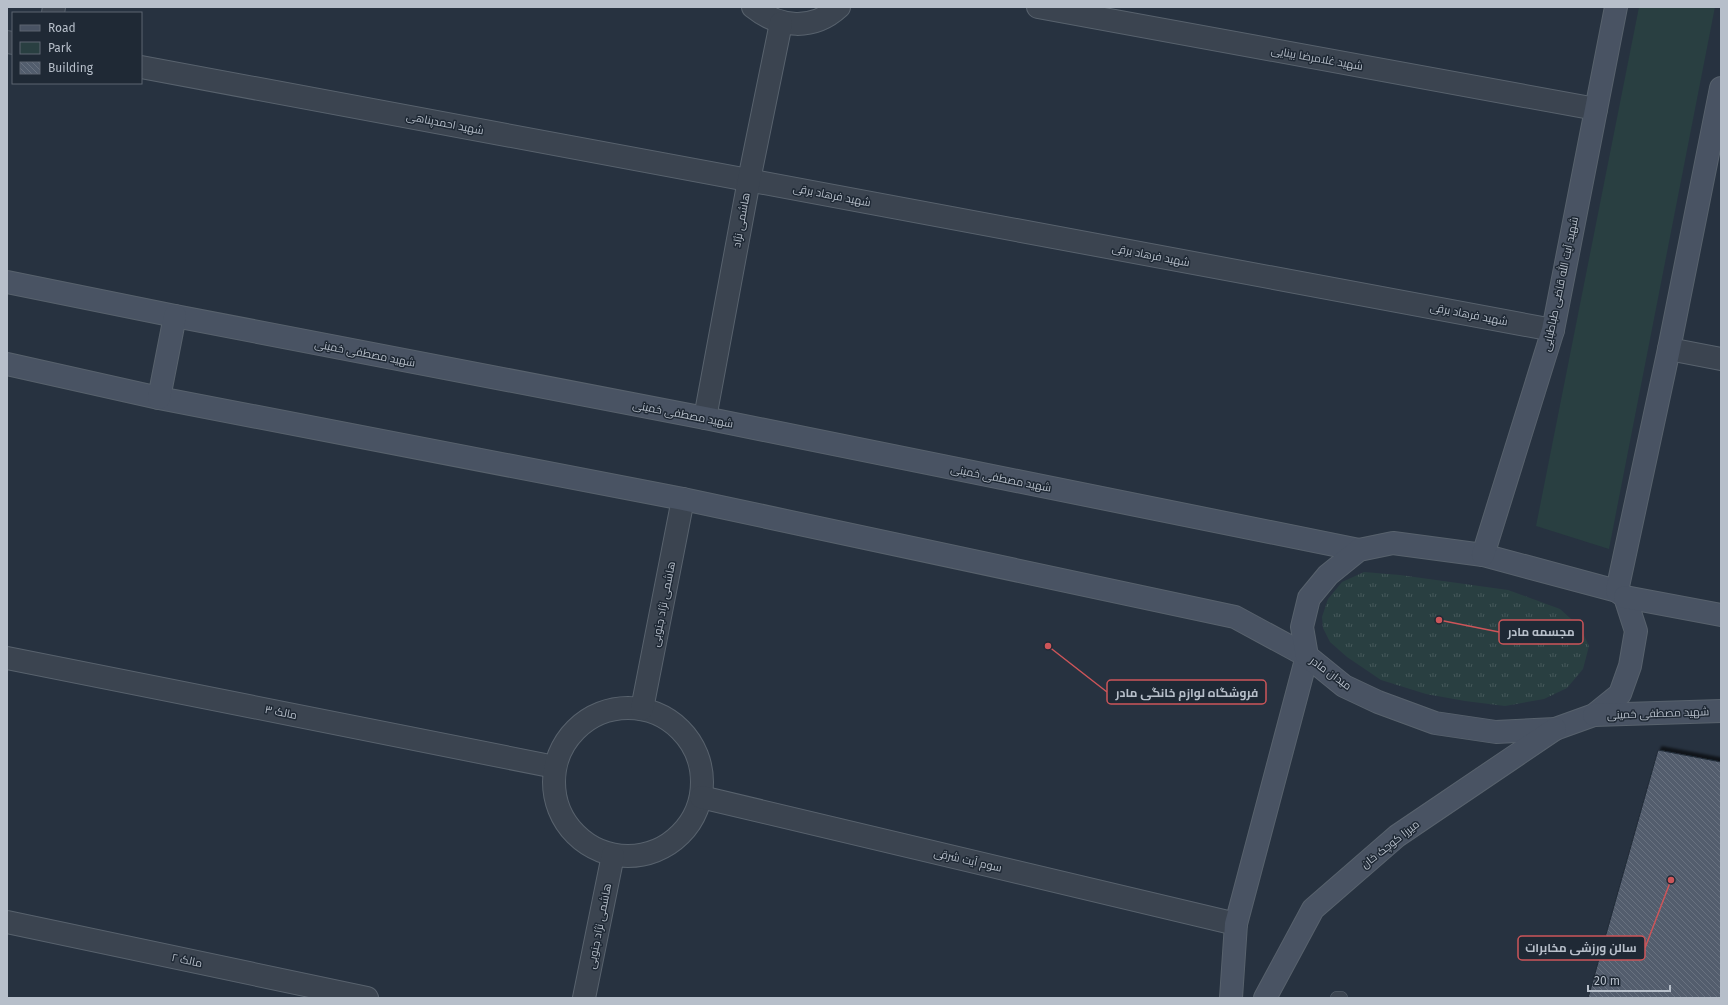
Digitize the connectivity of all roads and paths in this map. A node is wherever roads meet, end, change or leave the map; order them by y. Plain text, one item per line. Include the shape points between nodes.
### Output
1 (753, 7) edge
2 (839, 7) edge
3 (1038, 7) edge
4 (1616, 7) edge
5 (781, 23) junction
6 (142, 67) edge
7 (1721, 88) edge
8 (1596, 109) junction
9 (1716, 137) edge
10 (749, 180) junction
11 (7, 282) edge
12 (175, 316) junction
13 (1553, 330) junction
14 (1669, 349) junction
15 (1721, 359) edge
16 (7, 364) edge
17 (159, 398) junction
18 (705, 418) junction
19 (683, 499) junction
20 (1359, 550) junction
21 (1483, 554) junction
22 (1621, 594) junction
23 (1721, 615) edge
24 (1307, 656) junction
25 (7, 658) edge
26 (642, 709) junction
27 (1721, 711) edge
28 (1594, 715) junction
29 (1555, 729) junction
30 (555, 767) junction
31 (700, 796) junction
32 (613, 855) junction
33 (7, 922) edge
34 (1236, 924) junction
35 (367, 998) edge
36 (584, 998) edge
37 (1231, 998) edge
38 (1266, 998) edge
39 (1337, 998) edge
40 (1341, 998) edge

1 - 5 street
2 - 5 street via 822,19 803,24
3 - 8 street, شهید غلامرضا بینایی
4 - 8 main road, شهید آیت الله قاضی طباطبایی
5 - 10 street, هاشمی نژاد
6 - 10 street, شهید احمدپناهی
7 - 9 main road
8 - 13 main road, شهید آیت الله قاضی طباطبایی
9 - 14 main road
10 - 13 street, شهید فرهاد برقی
10 - 18 street, هاشمی نژاد
11 - 12 main road, شهید مصطفی خمینی
12 - 17 main road
12 - 18 main road, شهید مصطفی خمینی
13 - 21 main road, شهید آیت الله قاضی طباطبایی
14 - 15 street
14 - 22 main road
16 - 17 main road
17 - 19 main road
18 - 20 main road, شهید مصطفی خمینی
19 - 24 main road via 1235,617
19 - 26 street, هاشمی نژاد جنوبی
20 - 21 main road, میدان مادر via 1393,543
20 - 24 main road, میدان مادر via 1328,575 1310,598 1302,627
21 - 22 main road, میدان مادر
22 - 23 main road
22 - 28 main road, میدان مادر via 1636,631 1630,666 1620,694
24 - 29 main road, میدان مادر via 1344,686 1434,723 1496,732
24 - 34 main road
25 - 30 street, مالک ۳
26 - 30 street via 619,708 596,714 577,727 563,746
26 - 31 street via 664,717 682,732 695,751 701,773
27 - 28 main road, شهید مصطفی خمینی
28 - 29 main road, میدان مادر
29 - 38 main road, میرزا کوچک خان via 1397,836 1313,909
30 - 32 street via 554,790 560,813 573,832 591,846
31 - 32 street via 692,818 678,836 658,850 636,855
31 - 34 street, سوم آیت شرقی
32 - 36 street, هاشمی نژاد جنوبی
33 - 35 street, مالک ۲
34 - 37 main road
39 - 40 lane

